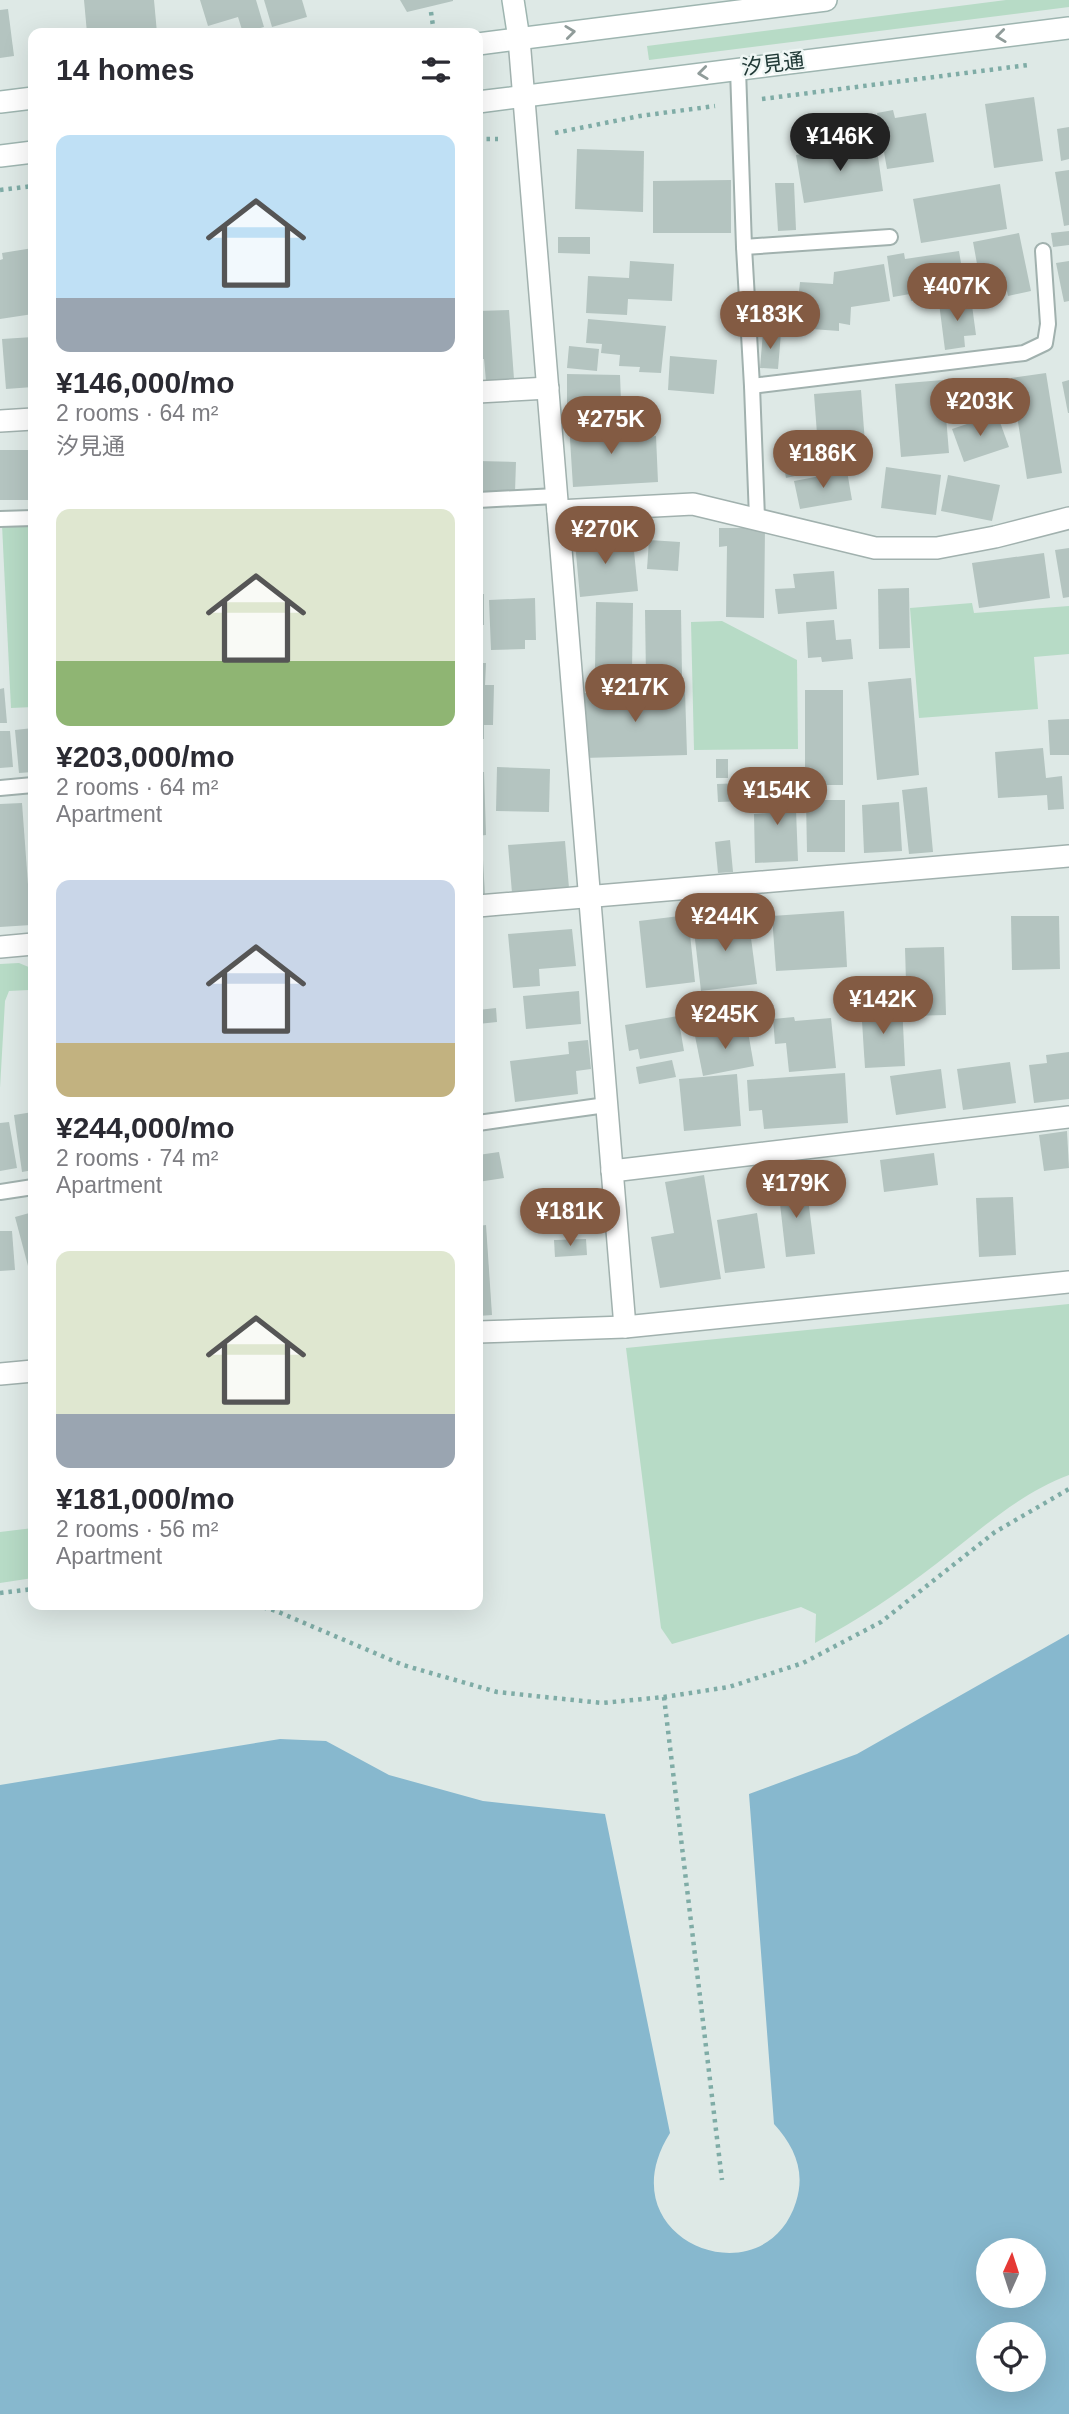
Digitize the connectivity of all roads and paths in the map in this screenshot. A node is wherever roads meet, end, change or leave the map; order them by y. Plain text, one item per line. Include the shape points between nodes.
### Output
1 (513, 0) edge
2 (826, 0) edge
3 (797, 2) edge
4 (431, 12) dead end
5 (433, 28) edge
6 (1069, 28) edge
7 (519, 39) junction
8 (483, 43) edge
9 (1042, 64) dead end
10 (738, 69) junction
11 (524, 96) junction
12 (28, 99) edge
13 (483, 101) edge
14 (0, 102) edge
15 (739, 102) junction
16 (483, 139) edge
17 (527, 139) junction
18 (28, 153) edge
19 (0, 156) edge
20 (28, 187) edge
21 (0, 190) edge
22 (890, 237) dead end
23 (744, 247) junction
24 (1043, 251) dead end
25 (752, 386) junction
26 (548, 388) junction
27 (483, 392) edge
28 (28, 419) edge
29 (0, 421) edge
30 (483, 500) edge
31 (557, 503) junction
32 (1069, 517) edge
33 (28, 518) edge
34 (757, 518) junction
35 (0, 519) edge
36 (28, 785) edge
37 (0, 788) edge
38 (1069, 856) edge
39 (589, 896) junction
40 (483, 906) edge
41 (28, 944) edge
42 (0, 947) edge
43 (606, 1105) junction
44 (1069, 1117) edge
45 (483, 1122) edge
46 (612, 1171) junction
47 (28, 1188) edge
48 (0, 1192) edge
49 (1069, 1282) edge
50 (625, 1327) junction
51 (483, 1332) edge
52 (2, 1370) edge
53 (28, 1371) edge
54 (1069, 1489) edge
55 (28, 1590) edge
56 (0, 1594) edge
57 (272, 1610) edge
58 (664, 1697) junction
59 (722, 2180) dead end

1 - 7 street
2 - 3 street
7 -> 3 street
4 - 5 path
6 -> 10 street, 汐見通
7 - 8 street
7 - 11 street
9 - 15 path
10 -> 11 street, 汐見通
10 - 15 lane
11 - 13 street, 汐見通
11 - 17 street
12 - 14 street
15 - 17 path
15 - 23 lane
16 - 17 path
17 - 26 street
18 - 19 street
20 - 21 path
22 - 23 lane
23 - 25 lane
24 - 25 lane via 1045,342 1024,353
25 - 34 lane
26 - 27 street
26 - 31 street
28 - 29 street
30 - 31 lane
31 - 34 street via 693,504
31 - 39 street
32 - 34 street via 937,548 875,548
33 - 35 lane
36 - 37 lane
38 - 39 street
39 - 40 street
39 - 43 street
41 - 42 street
43 - 45 lane
43 - 46 street
44 - 46 street
46 - 50 street
47 - 48 lane
49 - 50 street
50 - 51 street
52 - 53 street
54 - 58 path via 995,1532 881,1622 803,1663 729,1686
55 - 56 path
57 - 58 path via 403,1665 497,1692 601,1703
58 - 59 path

